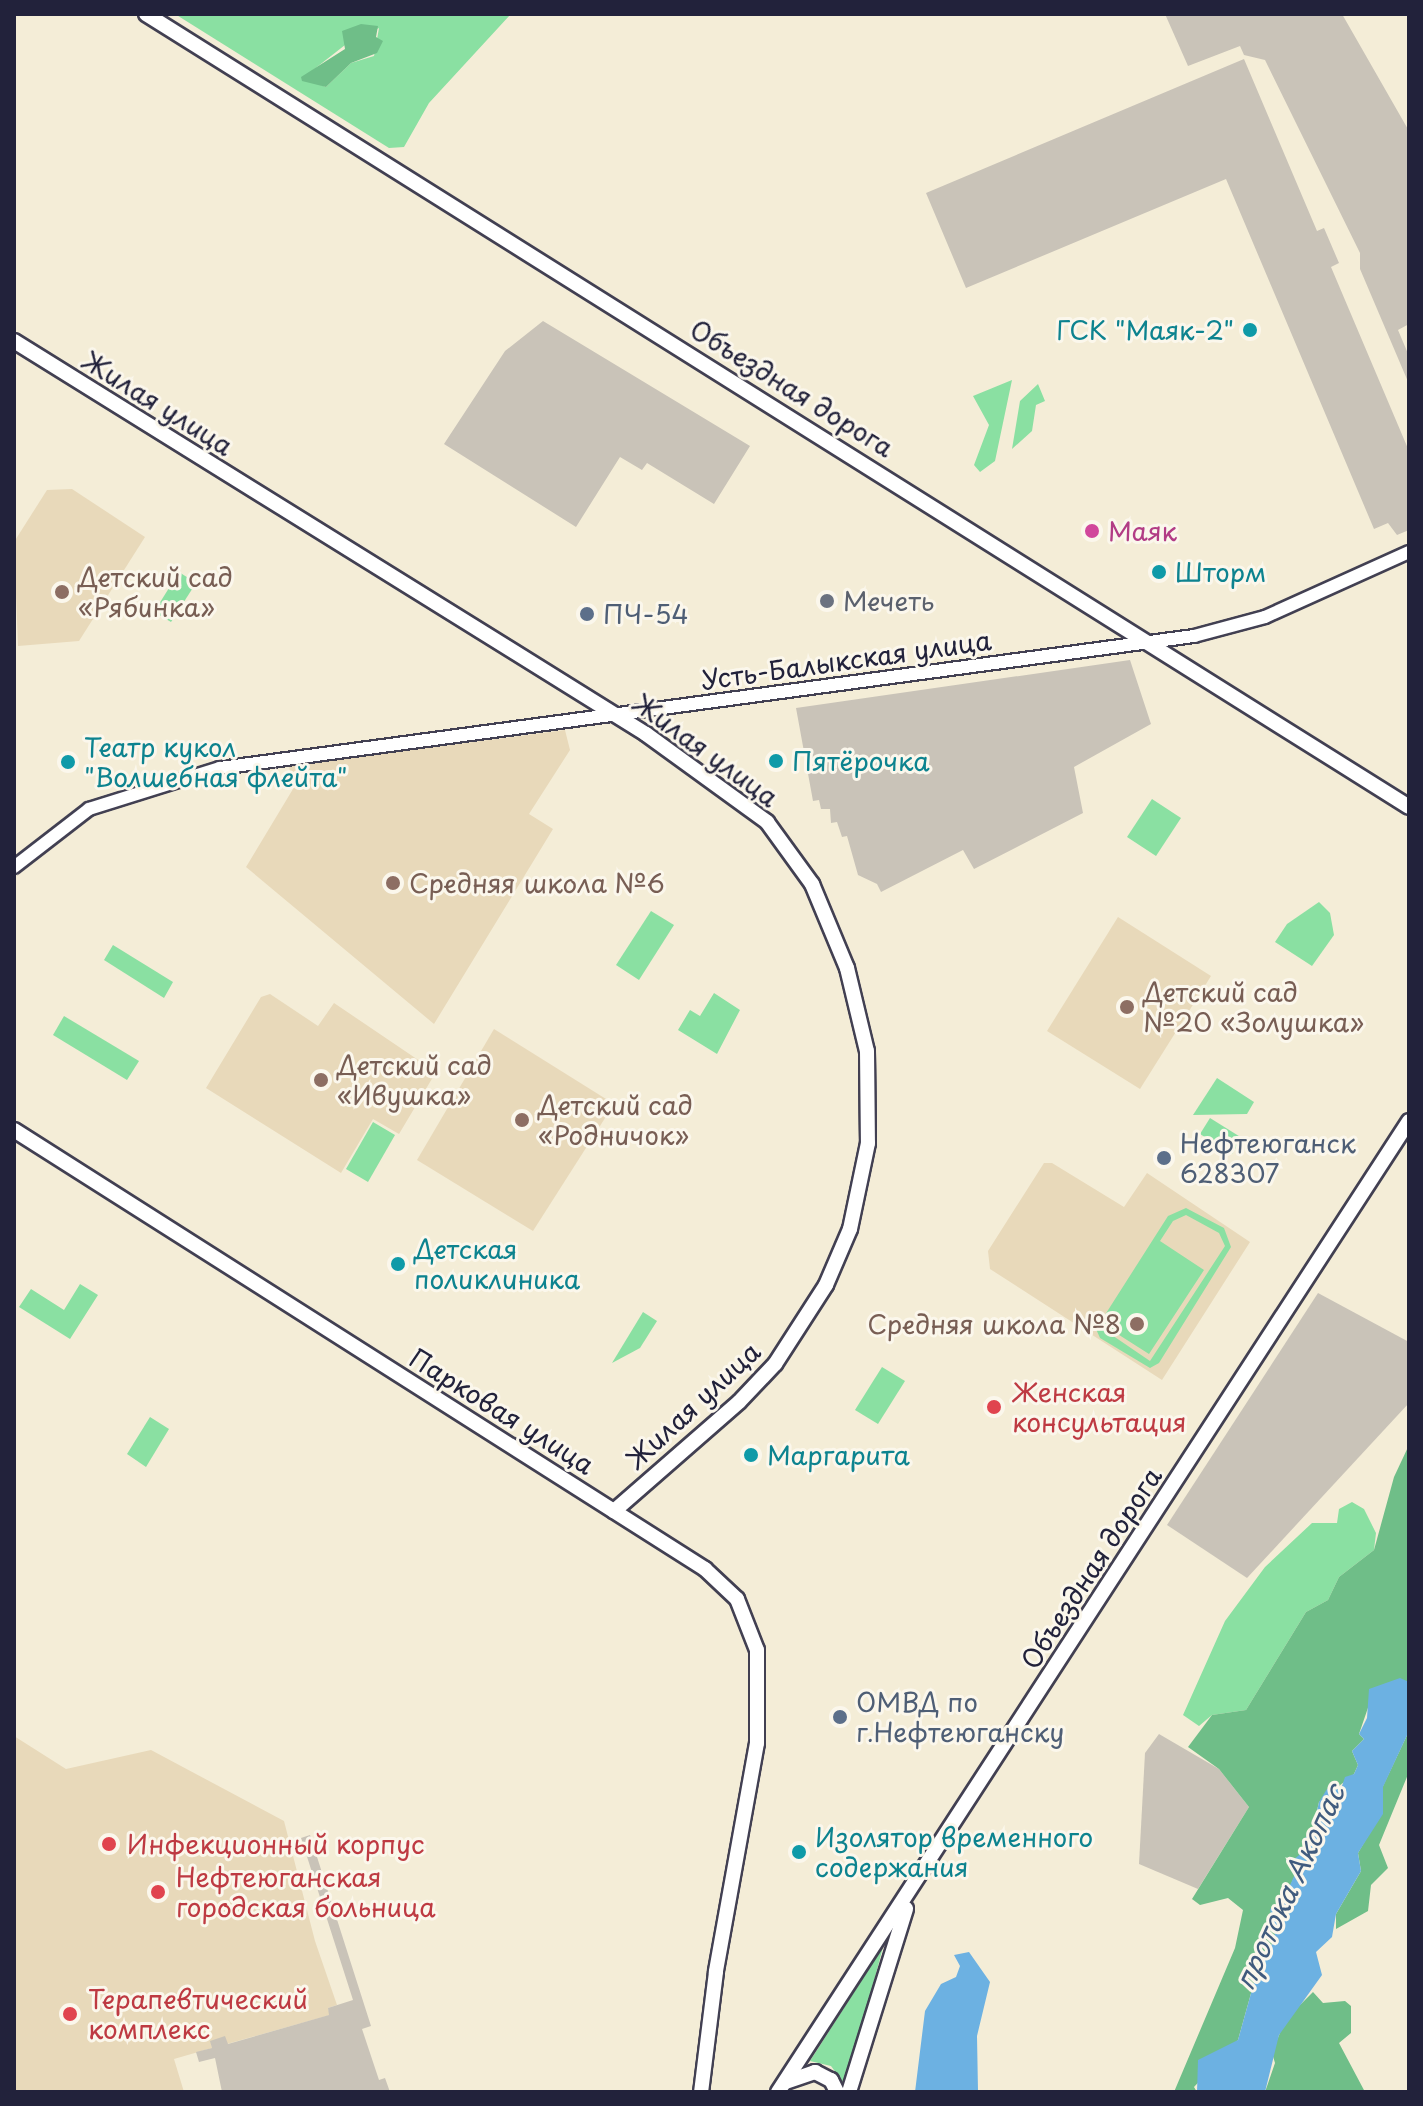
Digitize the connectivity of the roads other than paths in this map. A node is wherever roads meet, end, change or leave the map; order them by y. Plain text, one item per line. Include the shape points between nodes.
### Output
1 (146, 14) edge
2 (14, 341) edge
3 (1409, 552) edge
4 (1152, 642) junction
5 (615, 714) junction
6 (1409, 807) edge
7 (14, 867) edge
8 (1409, 1121) edge
9 (14, 1130) edge
10 (614, 1511) junction
11 (918, 1879) junction
12 (781, 2088) edge
13 (701, 2092) edge
14 (837, 2092) edge
15 (849, 2092) edge

1 - 4 main road, Объездная дорога
2 - 5 main road, Жилая улица
3 - 4 street, Усть-Балыкская улица via 1265,617
4 - 5 street, Усть-Балыкская улица
4 - 6 main road, Объездная дорога
5 - 7 street, Усть-Балыкская улица via 301,754 182,777 81,813
5 - 10 main road, Жилая улица via 751,809 804,868 856,998 870,1091 861,1191 842,1249 813,1308 788,1347 739,1402
8 - 11 main road, Объездная дорога
9 - 10 main road, Парковая улица
10 - 13 main road, Парковая улица via 725,1585 746,1615 757,1650 754,1776 716,1972
11 - 12 main road
11 - 15 main road
12 - 14 main road via 815,2072 831,2080

